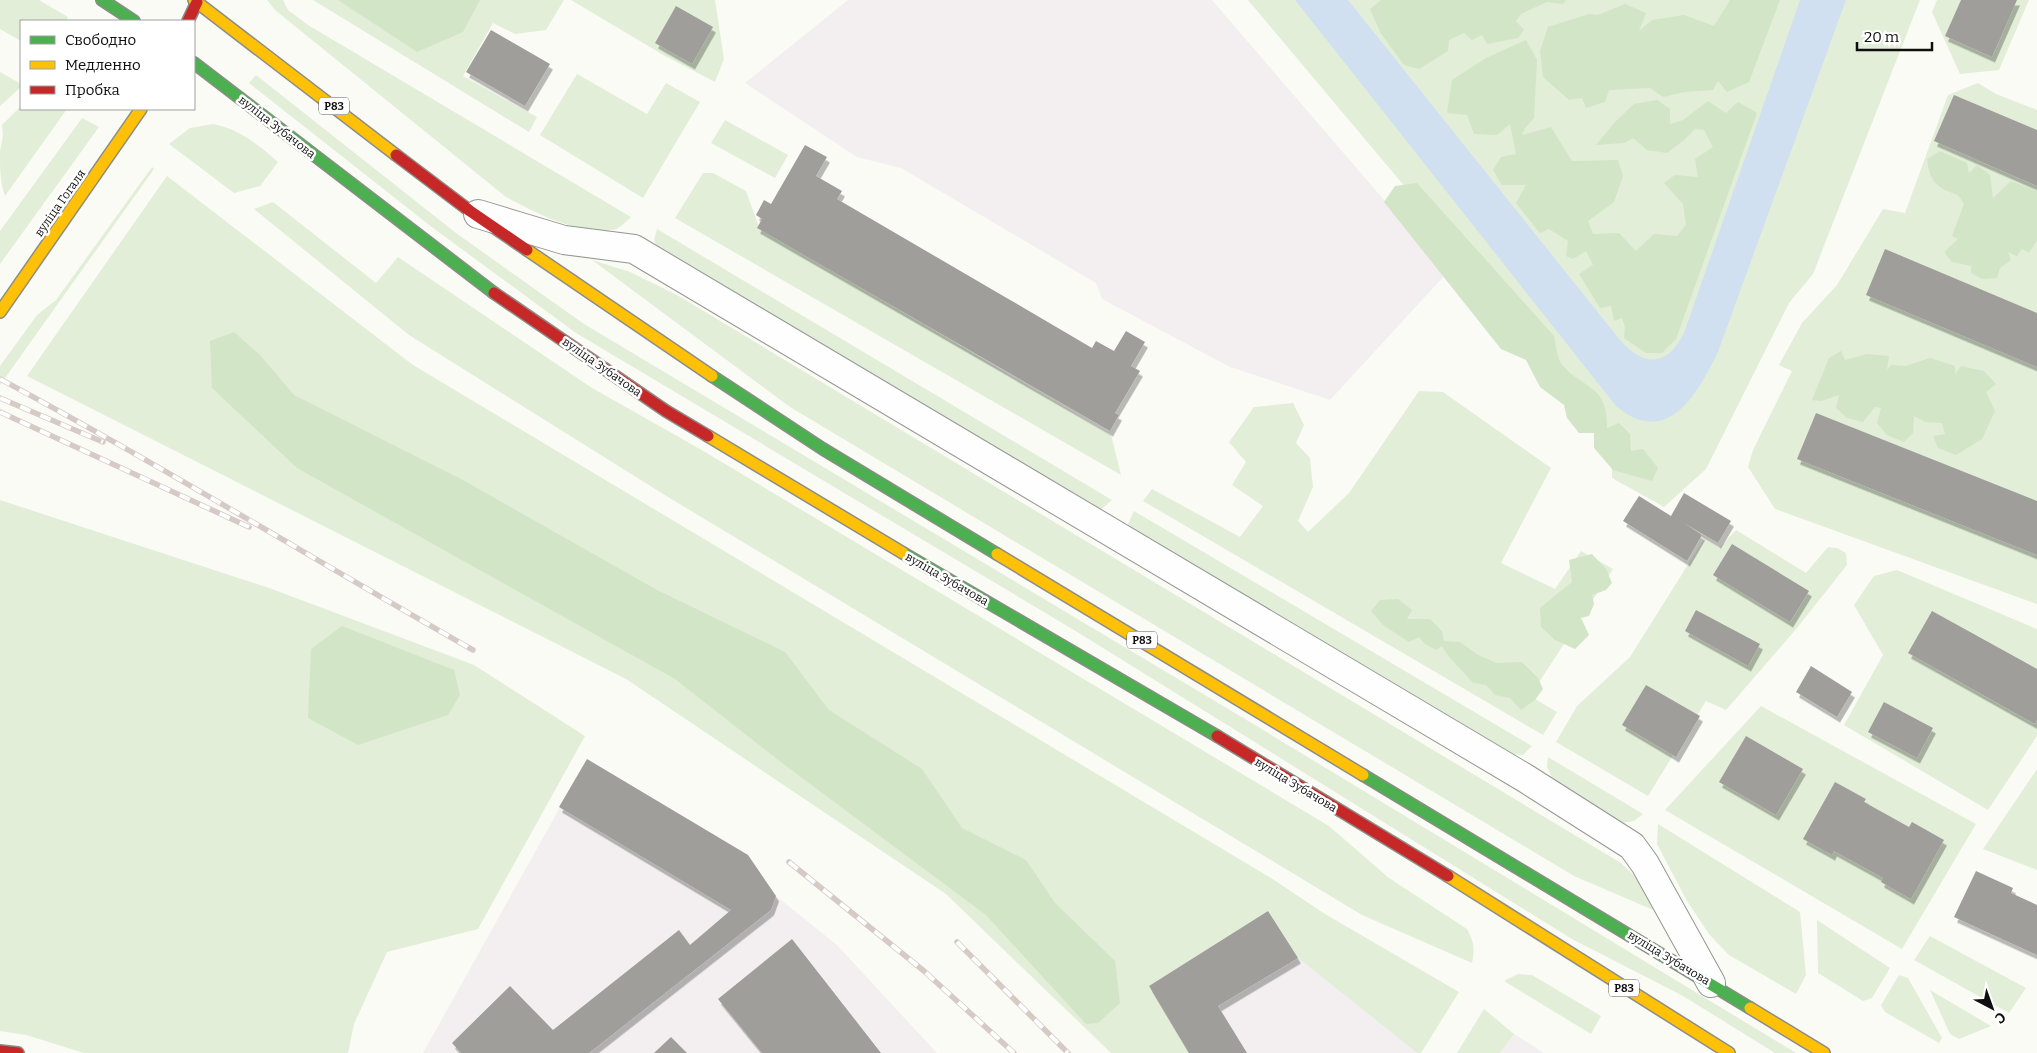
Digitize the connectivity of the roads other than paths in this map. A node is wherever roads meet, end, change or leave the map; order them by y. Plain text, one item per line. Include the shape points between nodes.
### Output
1 (102, 0) edge
2 (195, 6) edge
3 (132, 20) edge
4 (195, 64) edge
5 (140, 110) edge
6 (470, 211) junction
7 (0, 312) edge
8 (1711, 983) junction
9 (0, 1051) edge
10 (18, 1053) edge
11 (1729, 1053) edge
12 (1824, 1053) edge

1 - 3 main road
2 - 6 main road, вуліца Зубачова / Р83
4 - 11 main road, вуліца Зубачова / Р83 via 484,286 666,411 810,499 1186,717 1491,902
5 - 7 main road, вуліца Гогаля
6 - 8 main road, вуліца Зубачова / Р83 via 670,349 823,449
6 - 8 street, вуліца Зубачова via 564,240 634,249 1514,772 1632,846
8 - 12 main road, вуліца Зубачова / Р83
9 - 10 main road

